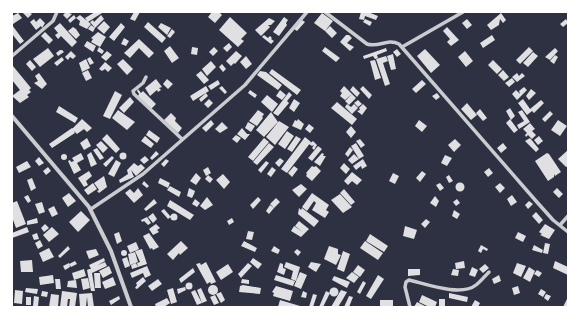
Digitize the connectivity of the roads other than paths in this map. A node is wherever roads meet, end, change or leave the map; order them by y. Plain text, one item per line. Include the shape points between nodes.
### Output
1 (57, 12) edge
2 (306, 12) edge
3 (325, 12) edge
4 (463, 12) edge
5 (402, 47) junction
6 (12, 56) edge
7 (146, 77) dead end
8 (12, 116) edge
9 (182, 139) junction
10 (90, 209) junction
11 (568, 216) edge
12 (560, 225) junction
13 (568, 232) edge
14 (489, 272) dead end
15 (131, 307) edge
16 (410, 307) edge

1 - 6 street via 53,21
2 - 9 street via 244,84
3 - 5 street via 367,44 391,41
4 - 5 street
5 - 12 street via 536,201
7 - 9 street via 133,91 134,94
8 - 10 street
9 - 10 street via 142,174
10 - 15 street via 111,251
11 - 12 street
12 - 13 street
14 - 16 street via 476,285 464,289 446,289 409,280 405,287

